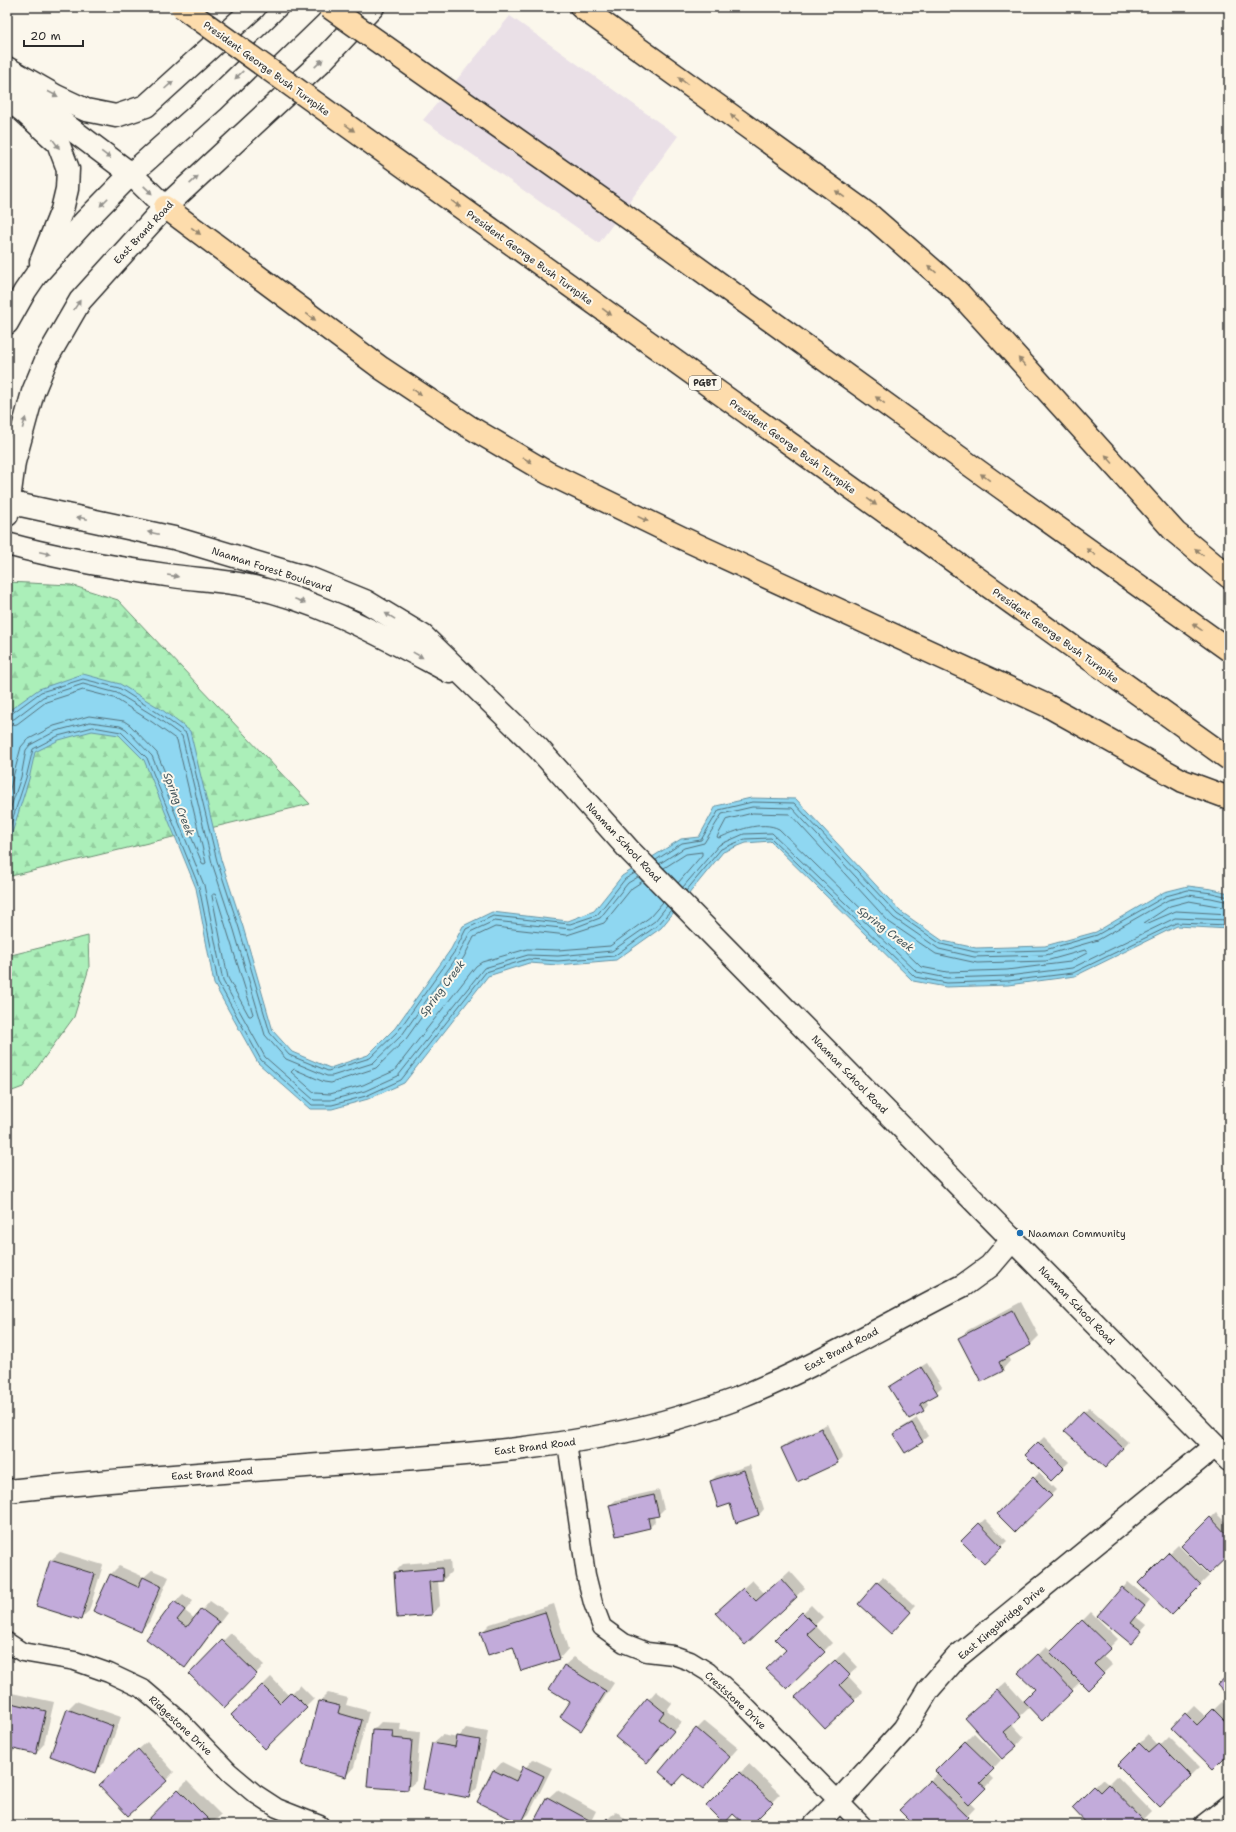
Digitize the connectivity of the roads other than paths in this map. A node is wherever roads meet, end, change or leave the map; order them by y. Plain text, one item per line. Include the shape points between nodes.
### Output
1 (182, 7) edge
2 (255, 7) edge
3 (310, 7) edge
4 (329, 7) edge
5 (373, 7) edge
6 (581, 7) edge
7 (597, 7) edge
8 (609, 28) junction
9 (7, 68) edge
10 (7, 81) edge
11 (7, 99) edge
12 (131, 174) junction
13 (165, 207) junction
14 (36, 275) junction
15 (7, 323) edge
16 (8, 507) edge
17 (7, 544) edge
18 (1229, 578) edge
19 (1229, 650) edge
20 (474, 685) junction
21 (1229, 759) edge
22 (1229, 798) edge
23 (1013, 1239) junction
24 (567, 1443) junction
25 (1222, 1453) edge
26 (7, 1491) edge
27 (7, 1642) edge
28 (839, 1802) junction
29 (1229, 1804) edge
30 (320, 1825) edge
31 (815, 1825) edge
32 (862, 1825) edge
33 (1202, 1825) edge

1 -> 21 highway, President George Bush Turnpike / PGBT, bridge
9 -> 2 main road via 86,110 116,116 146,106
3 -> 12 main road via 213,101
19 -> 4 highway, bridge via 658,239
13 -> 5 main road, East Brand Road via 322,61
6 - 8 highway
7 - 8 main road
18 -> 8 highway via 1175,532 958,292 872,217
10 -> 12 main road
11 -> 14 main road via 24,111 58,143 68,169 62,210
12 -> 13 main road
12 -> 14 main road
16 -> 13 main road, East Brand Road via 21,433 33,392 47,358 80,301
13 -> 22 highway via 381,368 468,426 548,473 682,538 1048,706 1183,781
14 - 15 main road
20 -> 16 main road, Naaman Forest Boulevard via 423,636 365,601 312,579 174,538
17 -> 20 main road via 173,576 240,584 285,596 376,632
20 - 23 main road, Naaman School Road via 539,749 630,851
23 - 24 main road, East Brand Road via 990,1266 964,1285 785,1378 739,1398 658,1423 613,1435
23 - 25 main road, Naaman School Road
24 - 26 main road, East Brand Road via 430,1457 103,1480
24 - 28 street, Creststone Drive via 586,1575 602,1627 624,1643 647,1652 673,1655 690,1661 708,1672
25 - 28 main road, East Kingsbridge Drive via 957,1657 928,1690 904,1729
27 - 30 street, Ridgestone Drive via 22,1652 75,1661 109,1673 143,1690 254,1793 277,1808
28 - 31 main road, East Kingsbridge Drive
28 - 32 street, Creststone Drive
29 - 33 street

